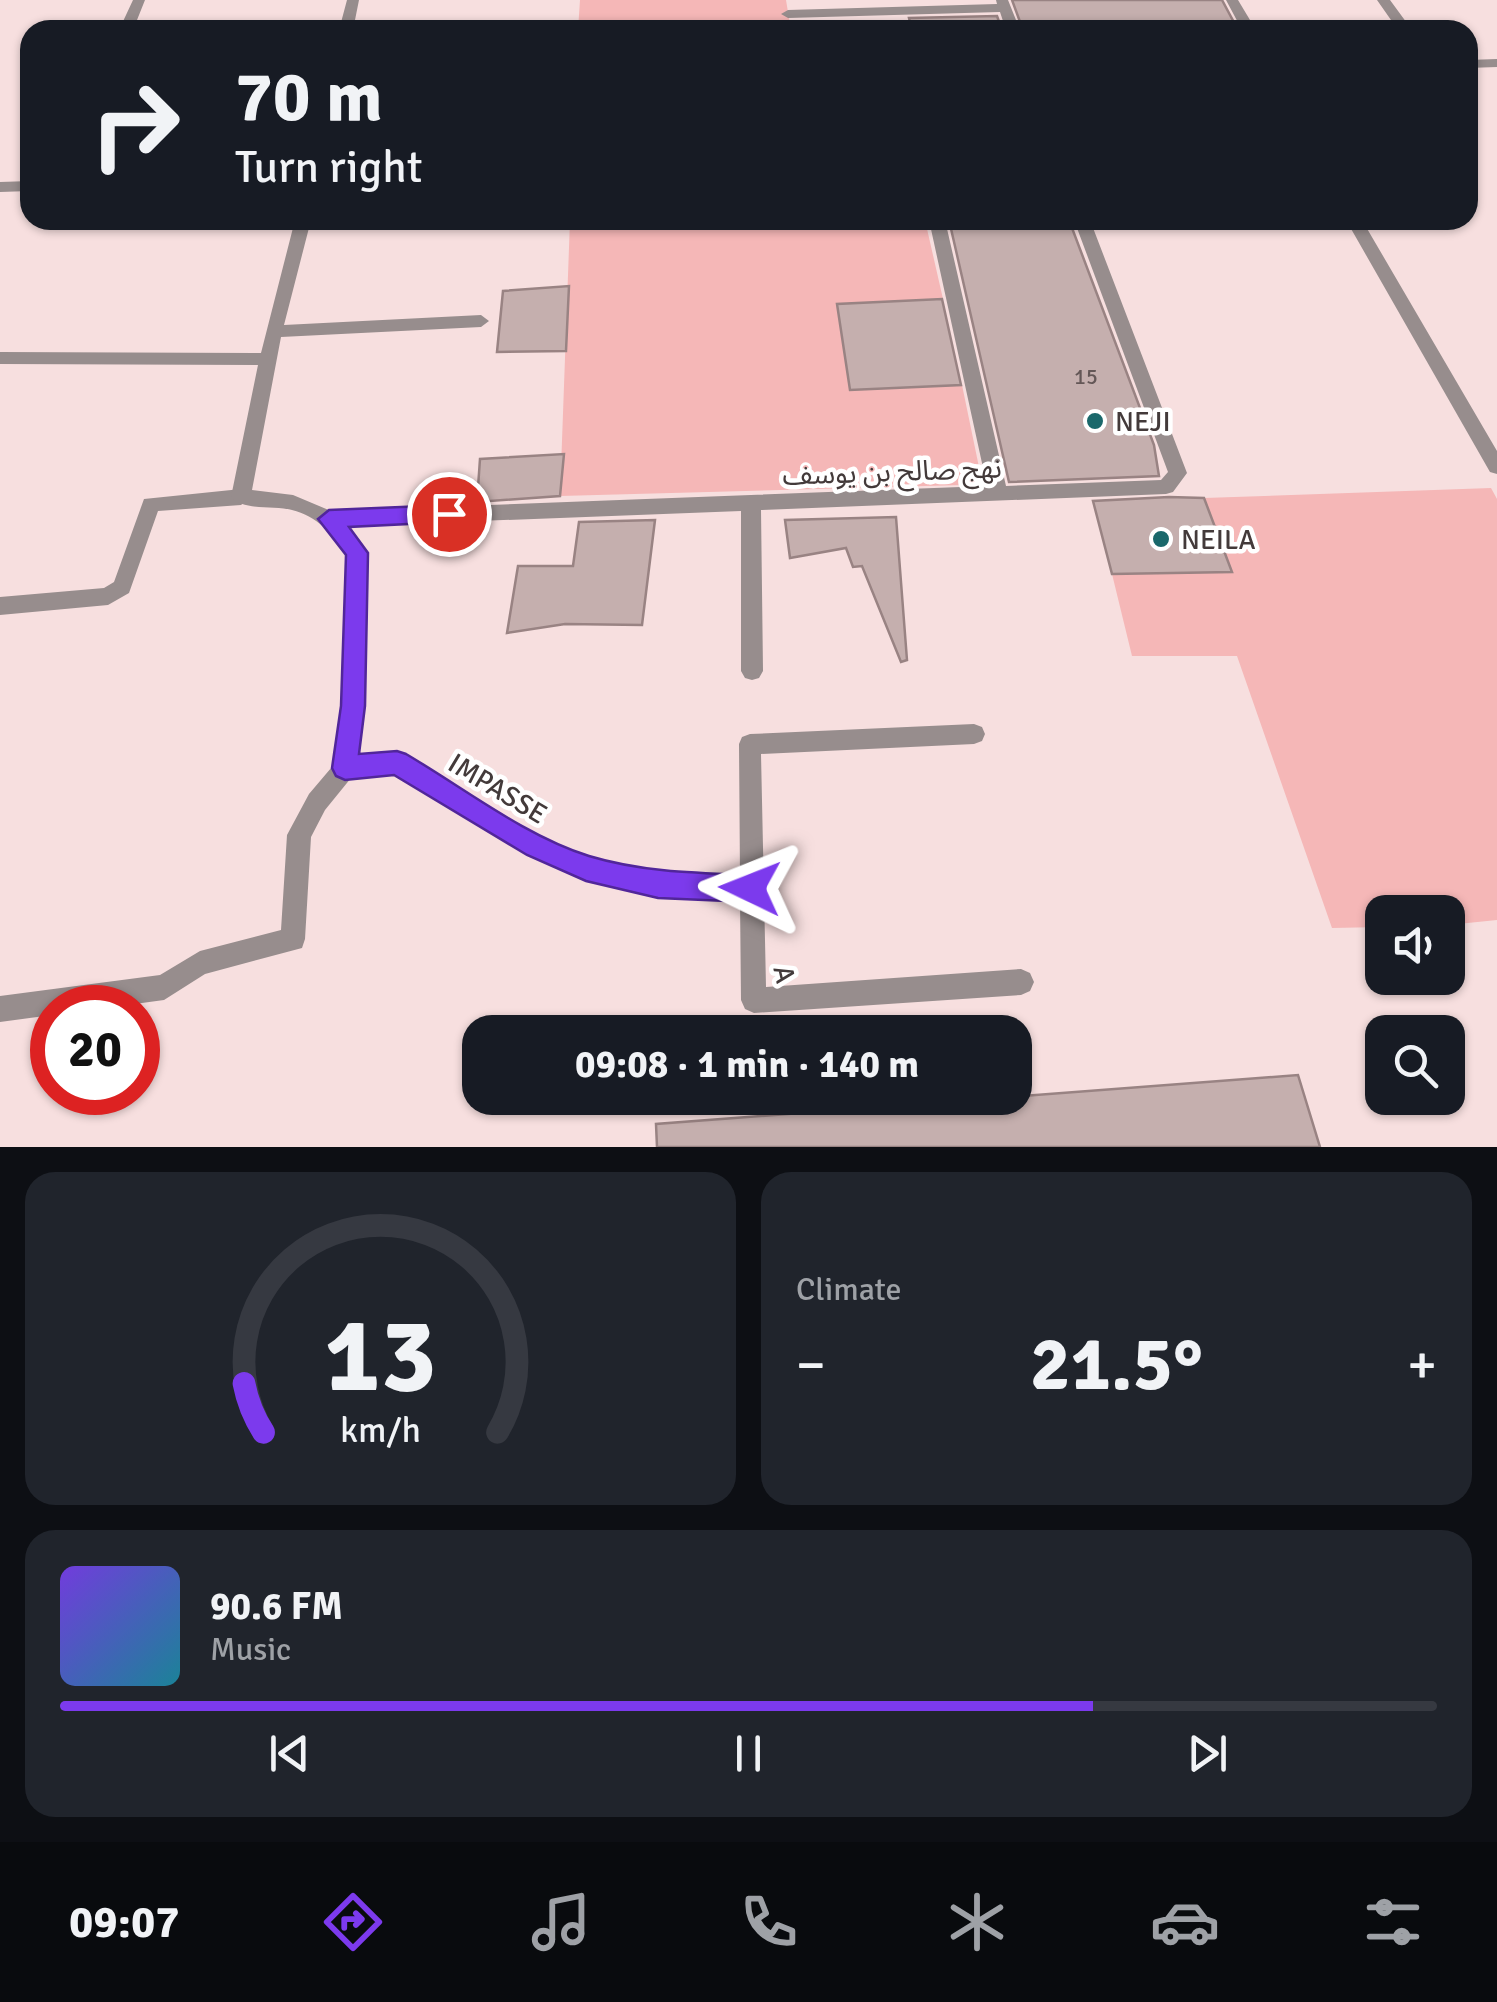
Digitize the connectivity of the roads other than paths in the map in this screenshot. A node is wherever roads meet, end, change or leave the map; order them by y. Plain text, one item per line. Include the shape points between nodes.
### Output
1 (1382, 0) edge
2 (1004, 4) edge
3 (788, 14) dead end
4 (1397, 20) edge
5 (300, 230) edge
6 (939, 230) edge
7 (1086, 230) edge
8 (1360, 230) edge
9 (481, 321) dead end
10 (274, 330) junction
11 (0, 358) edge
12 (268, 359) junction
13 (1497, 467) edge
14 (998, 494) junction
15 (241, 498) junction
16 (751, 504) junction
17 (329, 519) junction
18 (0, 606) edge
19 (752, 671) dead end
20 (974, 734) dead end
21 (345, 768) junction
22 (750, 888) junction
23 (1022, 982) dead end
24 (0, 1009) edge

1 - 4 street
2 - 3 street
5 - 10 street
6 - 14 street
7 - 14 street, نهج صالح بن يوسف via 1178,473 1166,487 1145,491
8 - 13 street
9 - 10 street
10 - 12 street
11 - 12 street
12 - 15 street
14 - 16 street, نهج صالح بن يوسف
15 - 17 street via 282,496
15 - 18 street via 150,504 122,586 108,596
16 - 17 street, نهج صالح بن يوسف
16 - 19 street
17 - 21 street via 357,553
20 - 22 street, A via 750,744
21 - 22 street, IMPASSE via 397,762 536,846 586,868 658,885
21 - 24 street via 299,835 293,939 200,964 164,988
22 - 23 street, A via 754,1000

